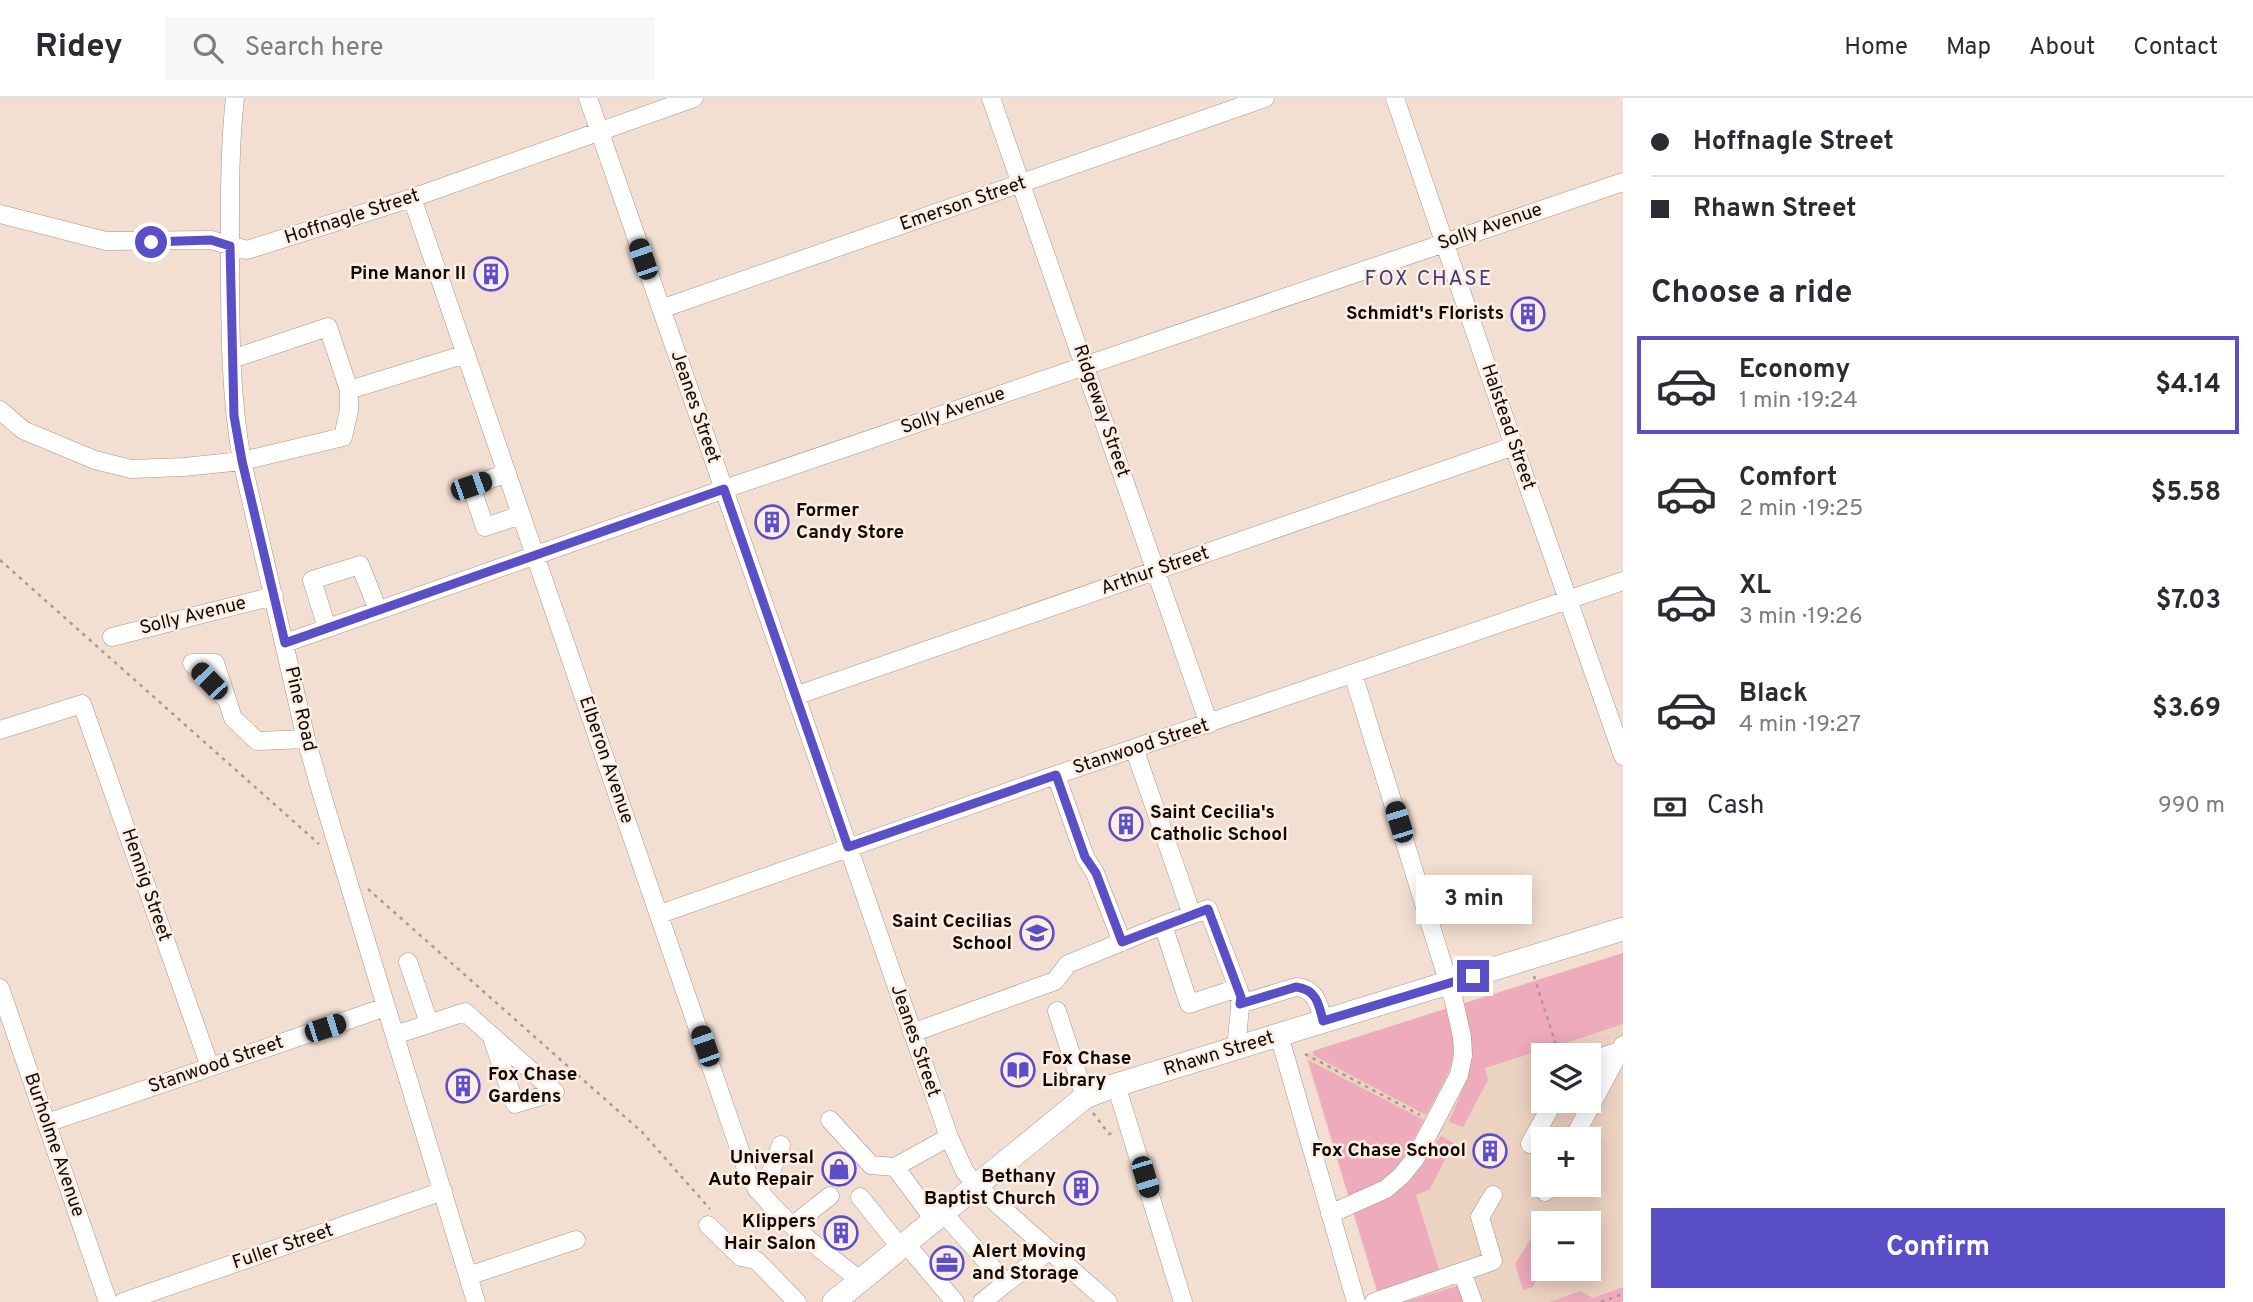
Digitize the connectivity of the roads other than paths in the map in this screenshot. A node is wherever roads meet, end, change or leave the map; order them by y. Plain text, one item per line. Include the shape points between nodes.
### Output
1 (234, 98) edge
2 (588, 98) edge
3 (694, 98) edge
4 (991, 98) edge
5 (1265, 98) edge
6 (1395, 98) edge
7 (600, 132) junction
8 (1623, 182) edge
9 (1022, 183) junction
10 (412, 198) junction
11 (0, 214) edge
12 (1444, 242) junction
13 (230, 246) junction
14 (661, 309) junction
15 (466, 354) junction
16 (232, 359) junction
17 (1086, 366) junction
18 (349, 390) junction
19 (0, 410) edge
20 (1514, 446) junction
21 (242, 461) junction
22 (507, 473) junction
23 (724, 489) junction
24 (521, 515) junction
25 (535, 555) junction
26 (1157, 570) junction
27 (1623, 581) edge
28 (274, 596) junction
29 (1568, 600) junction
30 (378, 610) junction
31 (327, 628) junction
32 (112, 637) dead end
33 (285, 643) junction
34 (1353, 674) junction
35 (796, 696) junction
36 (227, 699) dead end
37 (1209, 724) junction
38 (0, 730) edge
39 (306, 739) junction
40 (1135, 748) junction
41 (1623, 754) edge
42 (1056, 775) junction
43 (848, 847) junction
44 (660, 914) junction
45 (1192, 915) junction
46 (1163, 925) junction
47 (1623, 929) edge
48 (1122, 942) junction
49 (408, 962) dead end
50 (1448, 984) junction
51 (0, 988) edge
52 (1239, 996) junction
53 (387, 1007) junction
54 (1057, 1011) dead end
55 (1323, 1021) junction
56 (429, 1023) junction
57 (912, 1033) junction
58 (395, 1035) junction
59 (491, 1035) dead end
60 (1279, 1035) junction
61 (1621, 1048) edge
62 (1236, 1049) junction
63 (1601, 1056) edge
64 (209, 1067) junction
65 (1116, 1085) junction
66 (1089, 1105) junction
67 (830, 1120) dead end
68 (47, 1123) junction
69 (1579, 1127) edge
70 (948, 1137) junction
71 (781, 1145) dead end
72 (895, 1167) junction
73 (977, 1186) junction
74 (757, 1190) junction
75 (443, 1191) junction
76 (1493, 1195) dead end
77 (830, 1196) dead end
78 (860, 1197) dead end
79 (1330, 1214) junction
80 (940, 1217) junction
81 (712, 1220) road end
82 (793, 1224) junction
83 (576, 1240) dead end
84 (904, 1246) junction
85 (1050, 1250) junction
86 (1462, 1272) junction
87 (468, 1276) junction
88 (861, 1281) junction
89 (1006, 1283) junction
90 (108, 1302) edge
91 (123, 1302) edge
92 (476, 1302) edge
93 (797, 1302) edge
94 (834, 1302) edge
95 (955, 1302) edge
96 (982, 1302) edge
97 (1108, 1302) edge
98 (1183, 1302) edge
99 (1356, 1302) edge
100 (1374, 1302) edge
101 (1472, 1302) edge

1 - 13 street, Pine Road
2 - 7 street, Jeanes Street
3 - 7 street, Hoffnagle Street
4 - 9 street, Ridgeway Street
5 - 9 street, Emerson Street
6 - 12 street, Halstead Street
7 - 10 street, Hoffnagle Street
7 - 14 street, Jeanes Street
8 - 12 street, Solly Avenue
9 - 14 street, Emerson Street
9 - 17 street, Ridgeway Street
10 - 13 street, Hoffnagle Street via 247,250
10 - 15 street, Elberon Avenue
11 - 13 street, Hoffnagle Street via 106,241 211,240
12 - 17 street, Solly Avenue
12 - 20 street, Halstead Street
13 - 16 street, Pine Road
14 - 23 street, Jeanes Street
15 - 18 street
15 - 22 street, Elberon Avenue
16 - 18 street via 328,327
16 - 21 street, Pine Road via 234,416
17 - 23 street, Solly Avenue
17 - 26 street, Ridgeway Street
18 - 21 street via 343,437
19 - 21 street via 23,430 95,460 131,469
20 - 26 street, Arthur Street
20 - 29 street, Halstead Street
21 - 28 street, Pine Road
22 - 24 street, Elberon Avenue
22 - 24 street via 471,486 485,527
23 - 25 street, Solly Avenue
23 - 35 street, Jeanes Street
24 - 25 street, Elberon Avenue
25 - 30 street, Solly Avenue
25 - 44 street, Elberon Avenue
26 - 35 street, Arthur Street
26 - 37 street, Ridgeway Street
27 - 29 street, Stanwood Street
28 - 32 street, Solly Avenue
28 - 33 street, Pine Road
29 - 34 street, Stanwood Street
29 - 41 street, Halstead Street
30 - 31 street, Solly Avenue
30 - 31 street via 360,565 312,580
31 - 33 street, Solly Avenue
33 - 39 street, Pine Road
34 - 37 street, Stanwood Street
34 - 50 street
35 - 43 street, Jeanes Street
36 - 39 street via 233,718 257,741
37 - 40 street, Stanwood Street
38 - 64 street, Hennig Street via 82,704
39 - 53 street, Pine Road, bridge
40 - 42 street, Stanwood Street
40 - 45 street
42 - 43 street, Stanwood Street
42 - 48 street
43 - 44 street, Stanwood Street
43 - 57 street, Jeanes Street
44 - 74 street, Elberon Avenue
45 - 46 street
45 - 52 street via 1208,909
46 - 48 street
46 - 52 street via 1189,1004
47 - 50 main road, Rhawn Street
48 - 57 street via 1068,964 1055,981
49 - 56 street
50 - 55 main road, Rhawn Street
50 - 79 street via 1463,1055 1434,1122 1401,1176 1386,1189
51 - 68 street, Burholme Avenue
52 - 55 street via 1303,988 1319,1004
52 - 62 street
53 - 58 street, Pine Road
53 - 64 street, Stanwood Street
54 - 66 street
55 - 60 main road, Rhawn Street
56 - 58 street
56 - 59 street via 465,1012
57 - 70 street, Jeanes Street
58 - 75 street, Pine Road
60 - 62 main road, Rhawn Street
60 - 79 street
61 - 63 street
61 - 69 street
62 - 65 main road, Rhawn Street
64 - 68 street, Stanwood Street
65 - 66 main road, Rhawn Street
65 - 98 street
66 - 73 main road, Rhawn Street
67 - 72 street via 871,1166
68 - 90 street, Burholme Avenue
70 - 72 street
70 - 73 street, Jeanes Street
71 - 74 street via 771,1172
72 - 80 street
73 - 80 main road, Rhawn Street
73 - 85 street, Jeanes Street
74 - 82 street, Elberon Avenue
75 - 87 street, Pine Road
75 - 91 street, Fuller Street
76 - 86 street via 1479,1217 1493,1261
77 - 82 street
78 - 84 street
79 - 99 street
80 - 84 main road, Rhawn Street
80 - 89 street
81 - 93 street via 741,1256 756,1260
82 - 88 street, Elberon Avenue
83 - 87 street
84 - 88 main road, Rhawn Street
84 - 95 street
85 - 89 street
85 - 97 street, Jeanes Street
86 - 100 street
86 - 101 street
87 - 92 street, Pine Road
88 - 94 main road, Rhawn Street
89 - 96 street

